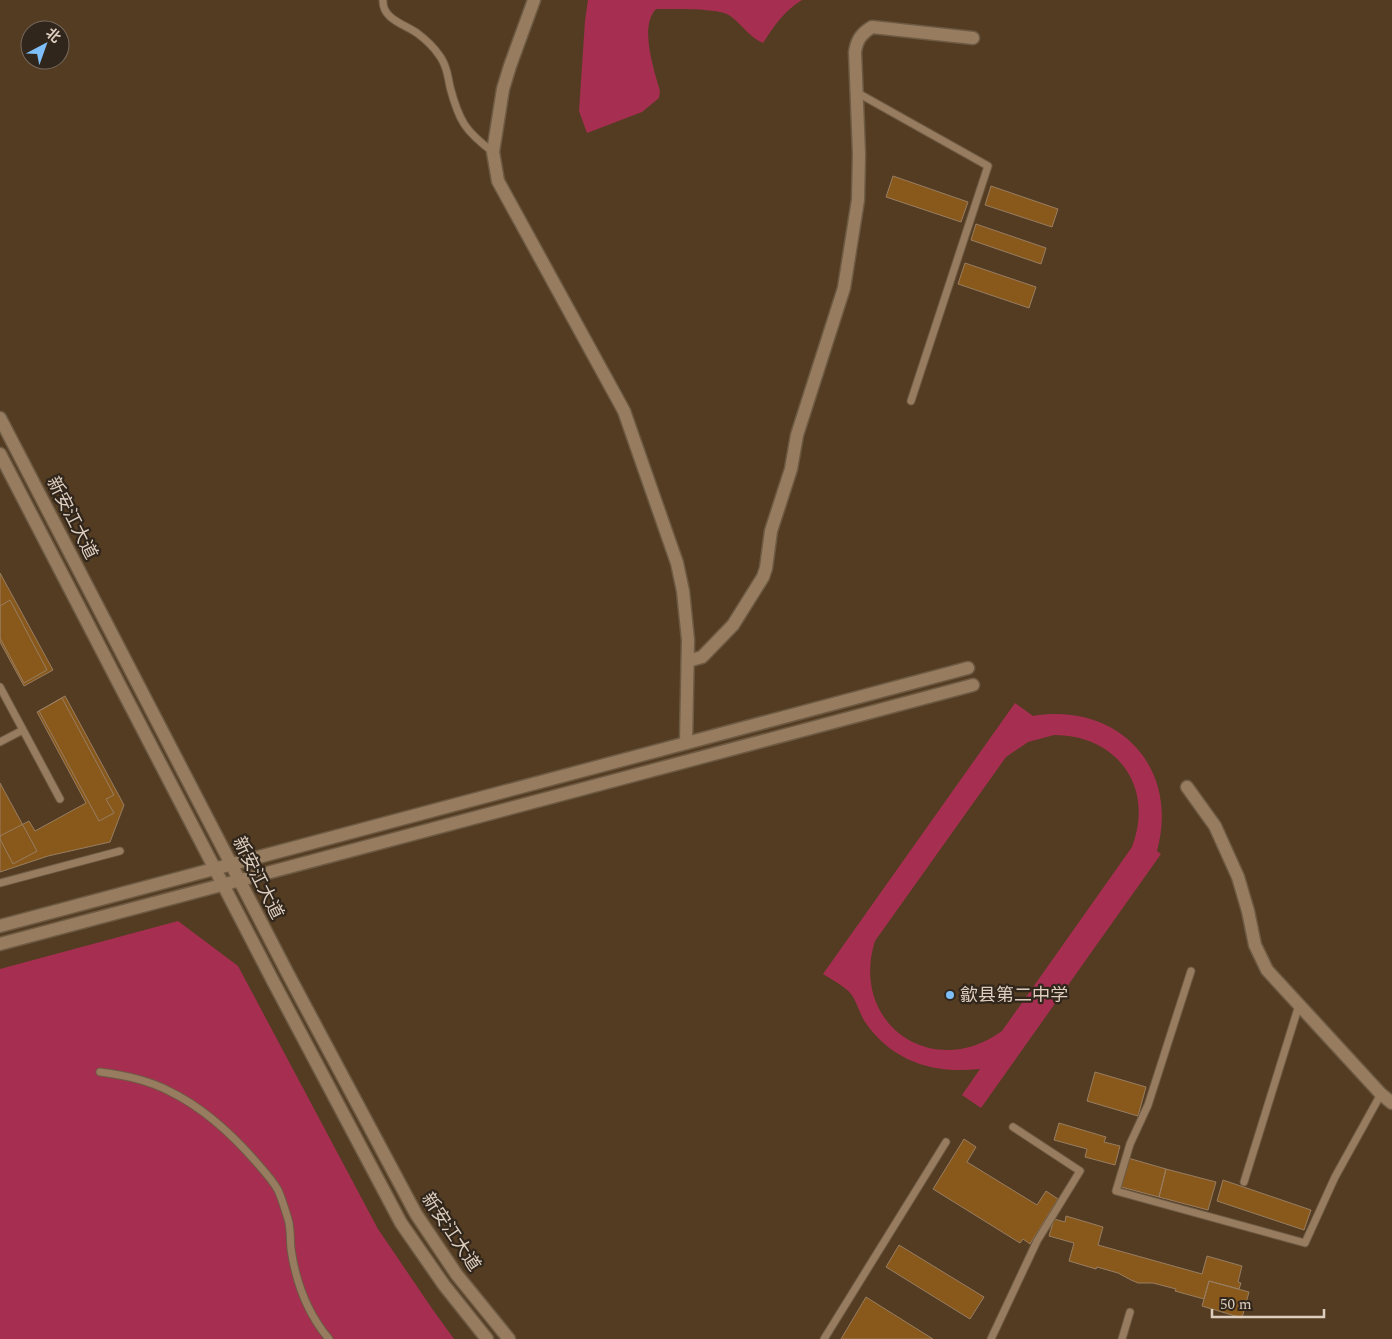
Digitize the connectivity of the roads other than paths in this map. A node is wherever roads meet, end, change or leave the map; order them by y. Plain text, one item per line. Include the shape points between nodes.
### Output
1 (383, 0) edge
2 (534, 0) edge
3 (973, 38) dead end
4 (856, 92) junction
5 (493, 152) junction
6 (911, 401) dead end
7 (0, 418) edge
8 (0, 454) edge
9 (688, 661) junction
10 (968, 668) dead end
11 (973, 686) dead end
12 (0, 687) edge
13 (23, 730) junction
14 (0, 742) edge
15 (686, 743) junction
16 (1187, 787) dead end
17 (60, 799) dead end
18 (120, 851) dead end
19 (232, 864) junction
20 (215, 869) junction
21 (240, 881) junction
22 (0, 883) edge
23 (224, 885) junction
24 (0, 926) edge
25 (0, 944) edge
26 (1191, 971) dead end
27 (1300, 1005) junction
28 (100, 1072) dead end
29 (1381, 1094) junction
30 (1392, 1103) edge
31 (1013, 1127) dead end
32 (946, 1142) dead end
33 (1244, 1182) dead end
34 (1130, 1312) dead end
35 (329, 1339) edge
36 (488, 1339) edge
37 (509, 1339) edge
38 (824, 1339) edge
39 (990, 1339) edge
40 (1122, 1339) edge

1 - 5 lane via 390,16 416,32 442,58 460,119 473,137
2 - 5 street via 503,89
3 - 4 street via 872,27 856,43
4 - 6 lane via 988,166
4 - 9 street via 858,200 847,274 796,435 791,469 771,531 766,568 733,625 702,657
5 - 9 street via 498,181 630,424 677,563 686,619
7 - 19 street, 新安江大道
8 - 20 street, 新安江大道
9 - 15 street
10 - 15 street
11 - 21 street
12 - 13 lane
13 - 14 lane
13 - 17 lane
15 - 19 street
16 - 27 street via 1215,826 1238,877 1258,954 1267,970
18 - 22 lane
19 - 20 street
19 - 21 street, 新安江大道
20 - 23 street, 新安江大道
20 - 24 street
21 - 23 street
21 - 37 street, 新安江大道 via 416,1214 457,1275
23 - 25 street
23 - 36 street, 新安江大道 via 402,1223 444,1285
26 - 29 lane via 1116,1191 1305,1243 1335,1177
27 - 29 street
27 - 33 lane
28 - 35 lane via 152,1084 185,1099 221,1126 258,1165 277,1189 289,1221 294,1264 306,1303
29 - 30 street
31 - 39 lane via 1080,1171 1037,1241
32 - 38 lane
34 - 40 lane

